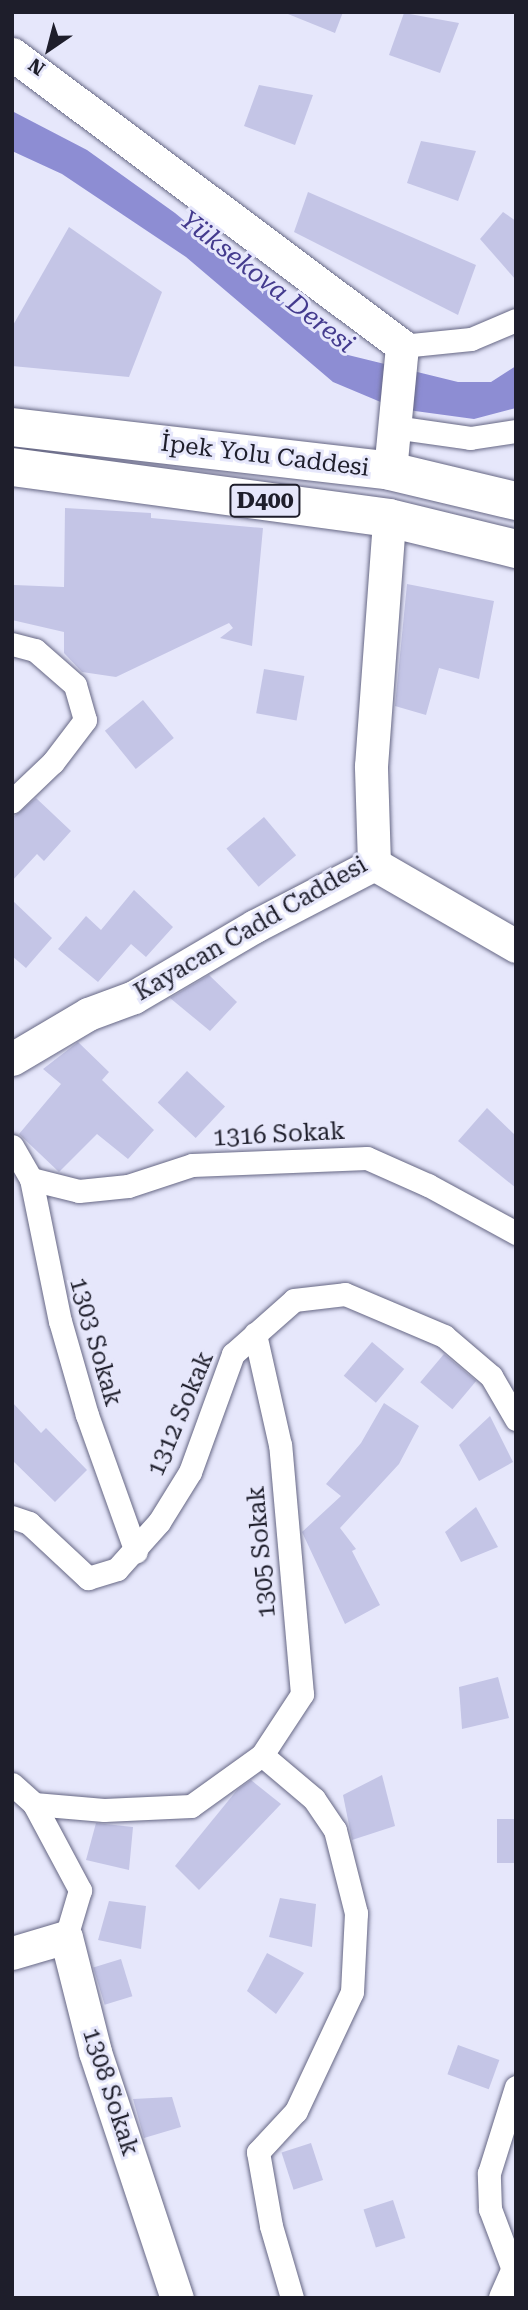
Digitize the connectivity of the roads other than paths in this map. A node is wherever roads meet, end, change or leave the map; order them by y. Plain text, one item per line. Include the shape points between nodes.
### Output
1 (12, 54) edge
2 (516, 320) edge
3 (402, 355) junction
4 (395, 420) junction
5 (12, 427) edge
6 (516, 430) edge
7 (12, 467) edge
8 (390, 471) junction
9 (516, 501) edge
10 (389, 518) junction
11 (516, 549) edge
12 (12, 644) edge
13 (12, 801) edge
14 (374, 864) junction
15 (516, 946) edge
16 (12, 1059) edge
17 (12, 1146) edge
18 (31, 1180) junction
19 (516, 1233) edge
20 (255, 1334) junction
21 (516, 1419) edge
22 (12, 1517) edge
23 (136, 1552) junction
24 (262, 1755) junction
25 (12, 1784) edge
26 (34, 1804) junction
27 (66, 1937) junction
28 (12, 1953) edge
29 (516, 2087) edge
30 (512, 2282) edge
31 (177, 2298) edge
32 (292, 2298) edge

1 - 3 street
2 - 3 street via 471,339
3 - 4 street
4 - 6 street via 470,438
4 - 8 street
5 - 8 highway, İpek Yolu Caddesi / D400
7 - 10 highway, İpek Yolu Caddesi / D400
8 - 9 highway, İpek Yolu Caddesi / D400
10 - 11 highway, İpek Yolu Caddesi / D400
10 - 14 street, Kayacan Cadd Caddesi via 372,766
12 - 13 street via 35,650 75,685 85,720 52,762
14 - 15 street
14 - 16 street, Kayacan Cadd Caddesi via 134,997 88,1014
17 - 18 street, 1303 Sokak
18 - 19 street, 1316 Sokak via 79,1191 128,1186 192,1165 367,1157
18 - 23 street, 1303 Sokak via 60,1321 87,1415
20 - 21 street, 1312 Sokak via 294,1300 345,1294 444,1336 491,1376
20 - 23 street, 1312 Sokak via 233,1354 190,1472
20 - 24 street, 1305 Sokak via 279,1445 302,1694
22 - 23 street, 1312 Sokak via 29,1523 88,1578 117,1569
24 - 26 street via 191,1805 104,1810
24 - 32 street via 314,1799 335,1830 356,1913 352,1992 296,2111 258,2152 271,2226
25 - 26 street
26 - 27 street via 80,1890
27 - 28 street
27 - 31 street, 1308 Sokak via 95,2052
29 - 30 street via 489,2173 490,2209

